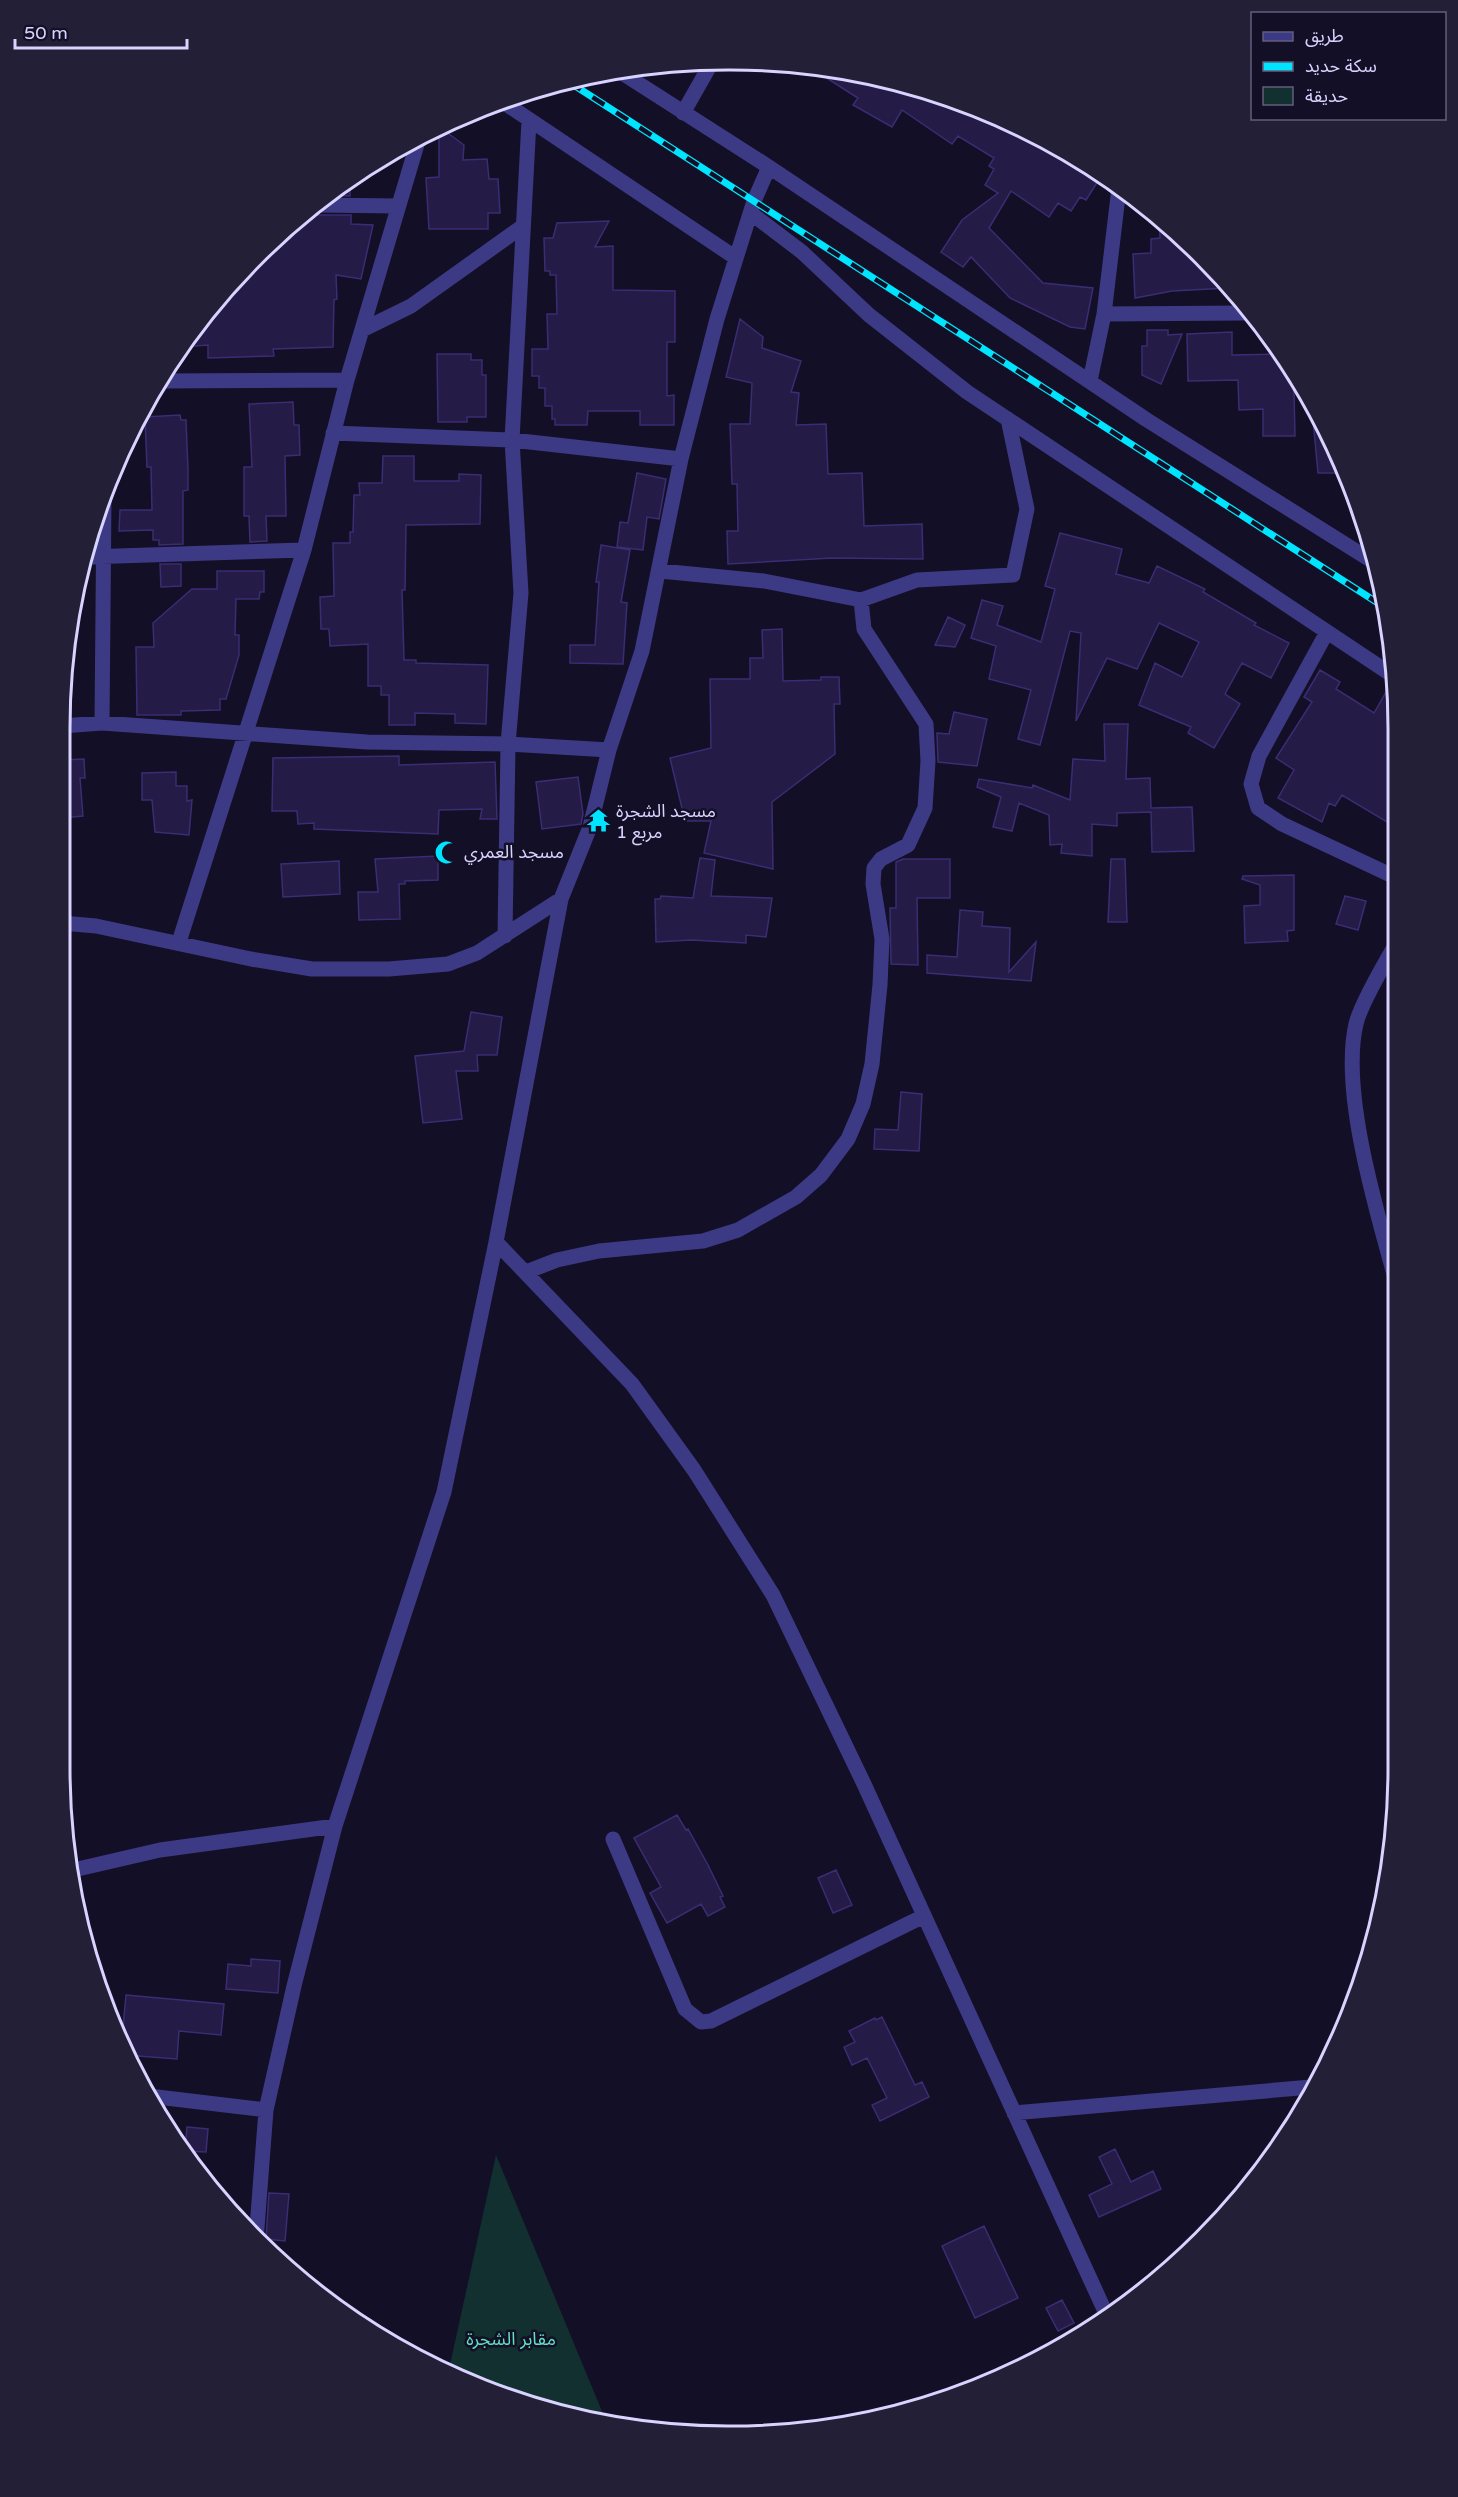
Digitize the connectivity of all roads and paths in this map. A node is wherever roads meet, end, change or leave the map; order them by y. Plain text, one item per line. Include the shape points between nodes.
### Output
1 (707, 71) edge
2 (630, 78) edge
3 (511, 108) edge
4 (683, 112) junction
5 (529, 121) junction
6 (415, 151) edge
7 (769, 167) junction
8 (1118, 198) edge
9 (329, 206) edge
10 (397, 206) junction
11 (752, 214) junction
12 (523, 226) junction
13 (736, 258) junction
14 (1239, 313) edge
15 (1104, 314) junction
16 (362, 330) junction
17 (347, 380) junction
18 (170, 381) edge
19 (1090, 381) junction
20 (1008, 419) junction
21 (333, 433) junction
22 (512, 440) junction
23 (681, 459) junction
24 (104, 520) edge
25 (304, 550) junction
26 (1364, 556) edge
27 (94, 557) edge
28 (104, 557) junction
29 (660, 571) junction
30 (861, 600) junction
31 (1327, 632) junction
32 (1385, 670) edge
33 (102, 723) junction
34 (70, 725) edge
35 (246, 732) junction
36 (508, 744) junction
37 (609, 750) junction
38 (1388, 874) edge
39 (561, 900) junction
40 (70, 924) edge
41 (505, 936) junction
42 (179, 942) junction
43 (1388, 958) edge
44 (496, 1242) junction
45 (1388, 1250) edge
46 (526, 1272) junction
47 (335, 1826) junction
48 (613, 1839) dead end
49 (78, 1869) edge
50 (924, 1916) junction
51 (1304, 2088) edge
52 (159, 2097) edge
53 (266, 2110) junction
54 (1014, 2113) junction
55 (257, 2227) edge
56 (1104, 2309) edge

1 - 4 street
2 - 4 street
3 - 5 street
4 - 7 street
5 - 12 street
5 - 13 street
6 - 10 street
7 - 11 street
7 - 19 street
8 - 15 street
9 - 10 street
10 - 16 street
11 - 13 street
11 - 20 street via 802,252 869,315
12 - 16 street via 411,306
12 - 22 street
13 - 23 street
14 - 15 street
15 - 19 street
16 - 17 street
17 - 18 street
17 - 21 street
19 - 26 street
20 - 30 street via 1027,509 1013,574 916,580
20 - 31 street
21 - 22 street
21 - 25 street
22 - 23 street
22 - 36 street via 521,592
23 - 29 street
24 - 28 street
25 - 28 street
25 - 35 street
27 - 28 street
28 - 33 street
29 - 30 street via 764,581
29 - 37 street via 642,651
30 - 46 street via 864,629 926,724 928,761 925,808 908,845 881,859 874,868 882,939 880,985 868,1084 848,1139 821,1175 796,1197 738,1230 703,1241 599,1251
31 - 32 street
31 - 38 street via 1260,756 1251,784 1258,808 1282,824
33 - 34 street
33 - 35 street
35 - 36 street via 367,742
35 - 42 street
36 - 37 street
36 - 41 street
37 - 39 street via 590,826
39 - 41 street
39 - 44 street
40 - 42 street
41 - 42 street via 448,964 389,969 312,969
43 - 45 street via 1356,1022 1353,1052 1355,1105
44 - 46 street
44 - 47 street via 444,1492
46 - 50 street via 632,1384 752,1560 815,1680
47 - 49 street via 160,1850
47 - 53 street
48 - 50 street via 685,2009 701,2022
50 - 54 street
51 - 54 street
52 - 53 street
53 - 55 street
54 - 56 street

